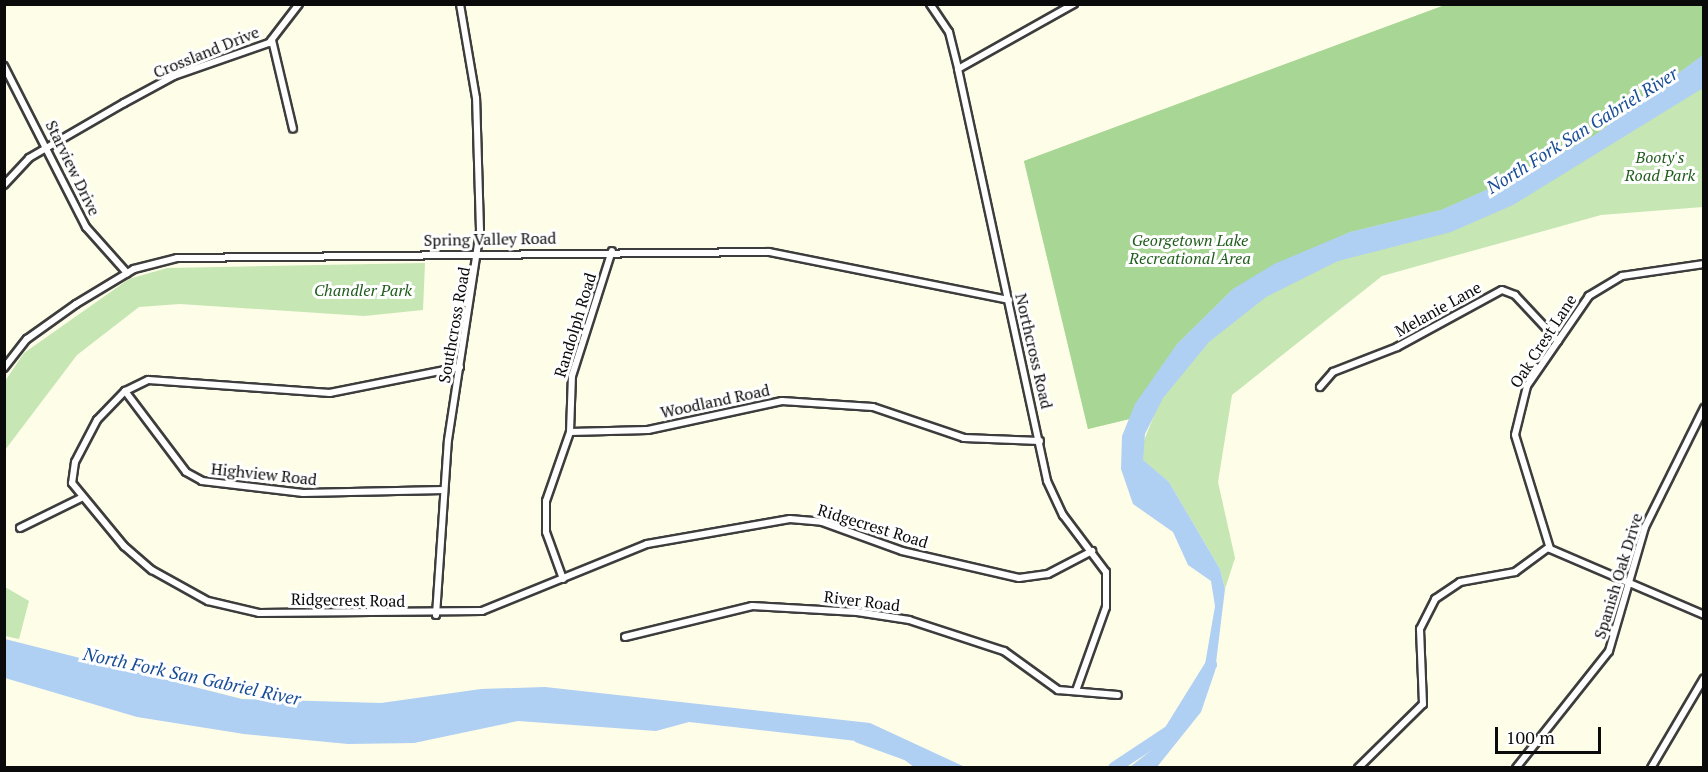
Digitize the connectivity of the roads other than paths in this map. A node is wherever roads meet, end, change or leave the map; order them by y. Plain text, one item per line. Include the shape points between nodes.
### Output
1 (299, 4) edge
2 (460, 4) edge
3 (930, 4) edge
4 (1074, 4) edge
5 (272, 40) junction
6 (4, 66) edge
7 (958, 69) junction
8 (293, 129) dead end
9 (49, 147) junction
10 (4, 185) edge
11 (612, 251) junction
12 (479, 253) junction
13 (1704, 264) edge
14 (127, 273) junction
15 (1009, 300) junction
16 (1558, 341) junction
17 (4, 368) edge
18 (460, 368) junction
19 (1320, 387) dead end
20 (125, 391) junction
21 (1704, 408) edge
22 (570, 432) junction
23 (1040, 441) junction
24 (444, 490) junction
25 (81, 498) junction
26 (20, 528) dead end
27 (1549, 547) junction
28 (1092, 551) junction
29 (562, 579) junction
30 (1629, 585) junction
31 (436, 615) junction
32 (1704, 615) edge
33 (625, 637) dead end
34 (1704, 678) edge
35 (1076, 691) junction
36 (1118, 695) dead end
37 (1358, 768) edge
38 (1516, 768) edge
39 (1651, 768) edge

1 - 5 street, Crossland Drive
2 - 12 street, Southcross Road via 476,98
3 - 7 street, Northcross Road via 949,32
4 - 7 street
5 - 8 street
5 - 9 street, Crossland Drive via 174,76
6 - 9 street, Starview Drive
7 - 15 street, Northcross Road
9 - 10 street, Crossland Drive via 21,165
9 - 14 street, Starview Drive via 86,227
11 - 12 street, Spring Valley Road
11 - 15 street, Spring Valley Road via 769,252
11 - 22 street, Randolph Road via 572,376
12 - 14 street, Spring Valley Road via 177,258
12 - 18 street, Southcross Road
13 - 16 street, Oak Crest Lane via 1612,280 1589,297
14 - 17 street, Spring Valley Road via 36,330
15 - 23 street, Northcross Road
16 - 19 street, Melanie Lane via 1515,295 1502,290 1397,346 1333,372
16 - 27 street, Oak Crest Lane via 1521,397 1515,435
18 - 20 street, Ridgecrest Road via 330,393 157,378
18 - 24 street, Southcross Road
20 - 24 street, Highview Road via 186,471 202,481 303,493
20 - 25 street, Ridgecrest Road via 98,420 75,462 72,483
21 - 30 street, Spanish Oak Drive via 1655,504
22 - 23 street, Woodland Road via 648,430 782,401 873,407 964,438
22 - 29 street, Randolph Road via 544,517
23 - 28 street, Northcross Road via 1052,495
24 - 31 street, Southcross Road
25 - 26 street
25 - 31 street, Ridgecrest Road via 152,570 208,601 259,614
27 - 30 street
27 - 37 street via 1515,572 1460,582 1435,599 1420,629 1423,704
28 - 29 street, Ridgecrest Road via 1048,574 1019,578 902,551 831,524 790,519 647,544
28 - 35 street, Northcross Road via 1106,572 1106,607
29 - 31 street, Ridgecrest Road via 482,611
30 - 32 street
30 - 38 street, Spanish Oak Drive via 1606,657
33 - 35 street, River Road via 752,606 857,612 909,620 1004,651 1058,690
34 - 39 street
35 - 36 street, River Road

